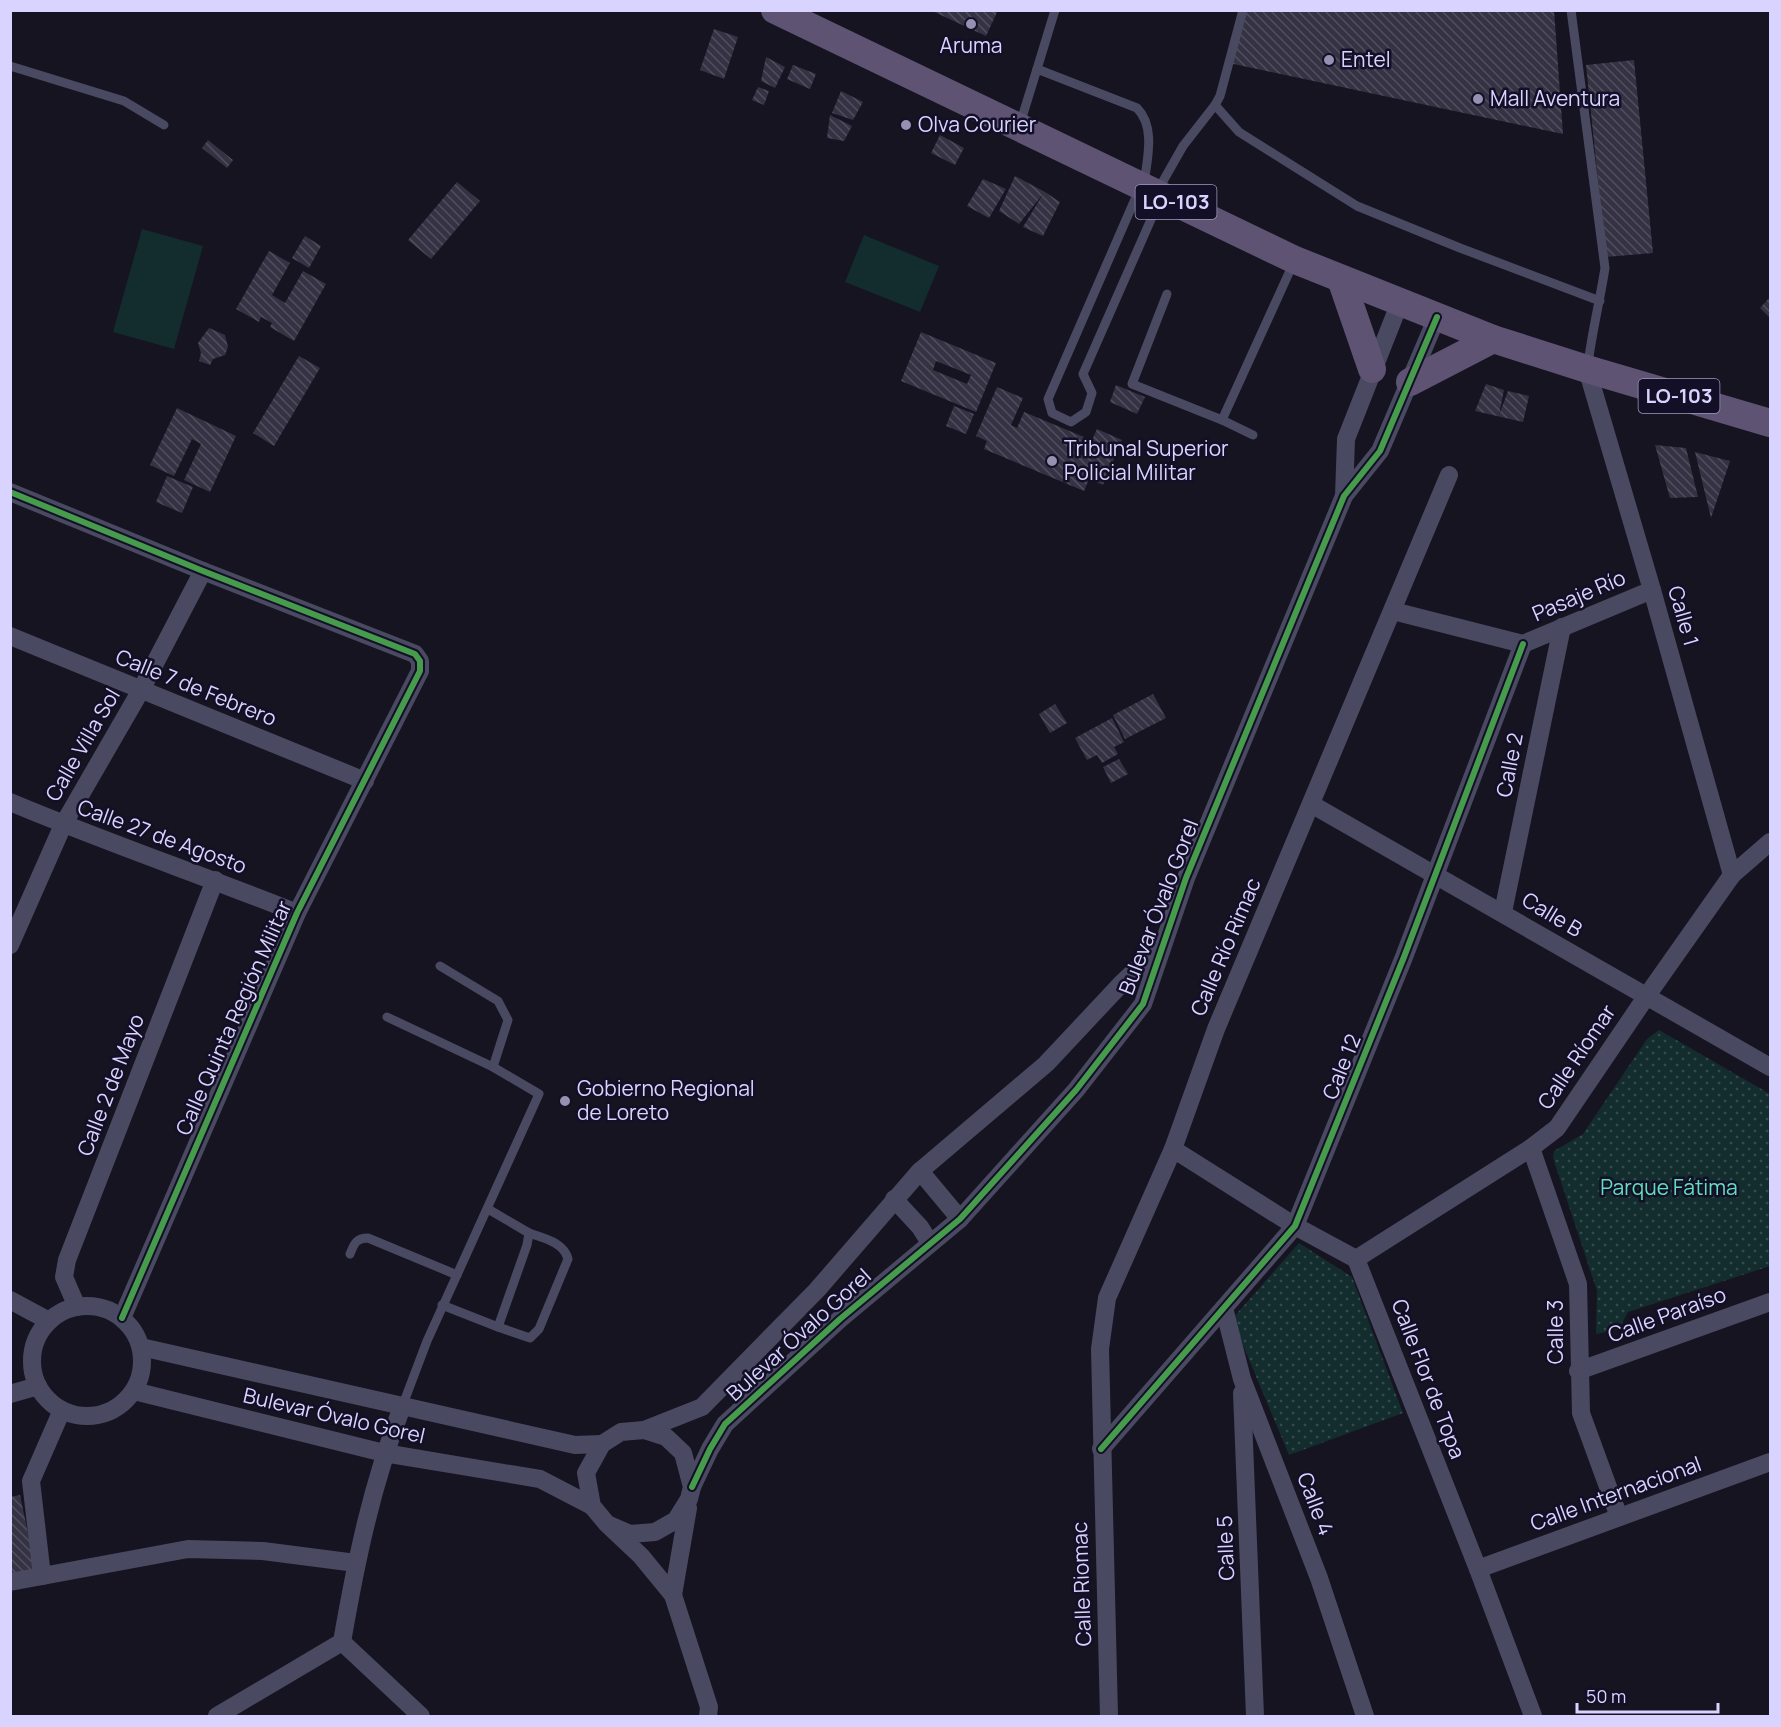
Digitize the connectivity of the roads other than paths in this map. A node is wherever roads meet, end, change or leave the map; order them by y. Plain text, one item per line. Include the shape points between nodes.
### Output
1 (775, 10) edge
2 (1055, 10) edge
3 (1243, 10) edge
4 (1571, 10) edge
5 (10, 66) edge
6 (1037, 69) junction
7 (1215, 105) junction
8 (164, 125) dead end
9 (1019, 127) junction
10 (1151, 190) junction
11 (1295, 260) junction
12 (1341, 279) junction
13 (1167, 294) dead end
14 (1600, 301) junction
15 (1400, 302) junction
16 (1437, 317) junction
17 (1493, 339) junction
18 (1372, 369) junction
19 (1587, 369) junction
20 (1410, 382) junction
21 (1222, 420) junction
22 (1770, 423) edge
23 (1253, 435) dead end
24 (1449, 475) dead end
25 (10, 492) edge
26 (1344, 496) junction
27 (203, 571) junction
28 (1652, 590) junction
29 (1393, 611) junction
30 (1562, 627) junction
31 (10, 636) edge
32 (1523, 644) junction
33 (141, 690) junction
34 (365, 781) junction
35 (10, 802) edge
36 (1311, 804) junction
37 (63, 825) junction
38 (1767, 851) edge
39 (1436, 875) junction
40 (1732, 875) junction
41 (214, 880) junction
42 (1503, 912) junction
43 (297, 913) junction
44 (1165, 942) junction
45 (10, 945) edge
46 (440, 966) dead end
47 (1646, 997) junction
48 (387, 1017) dead end
49 (493, 1067) junction
50 (1770, 1067) edge
51 (1531, 1148) junction
52 (1173, 1149) junction
53 (920, 1171) junction
54 (894, 1199) junction
55 (488, 1209) junction
56 (960, 1219) junction
57 (1294, 1226) junction
58 (529, 1233) junction
59 (930, 1243) junction
60 (350, 1254) dead end
61 (1356, 1259) junction
62 (457, 1275) junction
63 (10, 1300) edge
64 (1770, 1302) edge
65 (442, 1305) junction
66 (77, 1307) junction
67 (1224, 1308) junction
68 (122, 1318) junction
69 (49, 1321) junction
70 (498, 1327) junction
71 (141, 1347) junction
72 (1578, 1371) junction
73 (1242, 1379) junction
74 (38, 1386) junction
75 (134, 1391) junction
76 (10, 1394) edge
77 (402, 1407) junction
78 (62, 1410) junction
79 (644, 1430) junction
80 (602, 1444) junction
81 (1101, 1449) junction
82 (384, 1453) junction
83 (1770, 1462) edge
84 (690, 1493) junction
85 (592, 1506) junction
86 (1619, 1517) junction
87 (607, 1524) junction
88 (356, 1563) junction
89 (1478, 1569) junction
90 (42, 1576) junction
91 (10, 1582) edge
92 (673, 1594) junction
93 (342, 1642) junction
94 (217, 1716) edge
95 (421, 1716) edge
96 (708, 1716) edge
97 (1108, 1716) edge
98 (1255, 1716) edge
99 (1365, 1716) edge
100 (1533, 1716) edge

1 - 9 main road, LO-103
2 - 6 lane
3 - 7 lane
4 - 14 lane via 1605,268
5 - 8 lane via 124,101
6 - 9 lane
6 - 10 lane via 1137,108 1144,115
7 - 10 lane
7 - 14 lane via 1239,132 1357,206
9 - 10 main road, LO-103
10 - 10 lane via 1048,399 1052,413 1071,422 1086,412 1092,393 1083,374
10 - 11 main road, LO-103
11 - 12 main road, LO-103
11 - 21 lane
12 - 15 main road, LO-103
12 - 18 main road
13 - 21 lane via 1132,384
14 - 19 lane
15 - 16 main road, LO-103
15 - 18 street, Bulevar Óvalo Gorel
16 - 17 main road, LO-103
16 - 20 street, Bulevar Óvalo Gorel
17 - 19 main road, LO-103
17 - 20 main road
18 - 26 street, Bulevar Óvalo Gorel via 1346,439
19 - 22 main road, LO-103
19 - 28 street, Calle 1
20 - 26 street, Bulevar Óvalo Gorel via 1380,451
21 - 23 lane
24 - 29 street, Calle Río Rimac
25 - 27 street
26 - 44 street, Bulevar Óvalo Gorel via 1186,878
27 - 33 street, Calle Villa Sol
27 - 34 street, Calle Quinta Región Militar via 415,654 420,671
28 - 30 street, Pasaje Río
28 - 40 street, Calle 1
29 - 32 street
29 - 36 street, Calle Río Rimac
30 - 32 street, Pasaje Río
30 - 42 street, Calle 2
31 - 33 street, Calle 7 de Febrero
32 - 39 street, Cale 12
33 - 34 street, Calle 7 de Febrero
33 - 37 street, Calle Villa Sol
34 - 43 street, Calle Quinta Región Militar
35 - 37 street, Calle 27 de Agosto
36 - 39 street, Calle B
36 - 52 street, Calle Río Rimac via 1216,1029
37 - 41 street, Calle 27 de Agosto
37 - 45 street, Calle Villa Sol
38 - 40 street, Calle Ríomar
39 - 42 street, Calle B
39 - 57 street, Cale 12
40 - 47 street, Calle Ríomar
41 - 43 street, Calle 27 de Agosto
41 - 66 street, Calle 2 de Mayo via 67,1260 64,1277
42 - 47 street, Calle B
43 - 68 street, Calle Quinta Región Militar
44 - 53 street, Bulevar Óvalo Gorel via 1046,1064
44 - 56 street, Bulevar Óvalo Gorel via 1143,1004 1076,1090
46 - 49 lane via 498,1001 508,1020
47 - 50 street, Calle B
47 - 51 street, Calle Ríomar via 1557,1128
48 - 49 lane
49 - 55 lane via 539,1094
51 - 61 street, Calle Ríomar
51 - 72 street, Calle 3 via 1578,1284
52 - 57 street
52 - 81 street, Calle Río Rimac via 1107,1298 1100,1349
53 - 54 street, Bulevar Óvalo Gorel
53 - 56 street
54 - 59 street
54 - 79 street, Bulevar Óvalo Gorel via 817,1290 702,1407
55 - 58 lane
55 - 62 lane
56 - 59 street, Bulevar Óvalo Gorel
57 - 61 street
57 - 67 street, Cale 12
58 - 70 lane
58 - 70 lane via 557,1244 568,1259 533,1336
59 - 84 street, Bulevar Óvalo Gorel via 725,1424
60 - 62 lane via 354,1242 368,1238
61 - 89 street, Calle Flor de Topa
62 - 65 lane
63 - 69 street
64 - 72 street, Calle Paraíso
65 - 70 lane
65 - 77 lane
66 - 68 street via 93,1307
66 - 69 street
67 - 73 street, Calle 4
67 - 81 street, Cale 12
68 - 71 street
69 - 74 street via 33,1352
71 - 75 street via 140,1377
71 - 77 street, Bulevar Óvalo Gorel
72 - 86 street, Calle 3 via 1581,1413
73 - 98 street, Calle 5
73 - 99 street, Calle 4 via 1319,1578
74 - 76 street
74 - 78 street
75 - 78 street via 109,1412 94,1416
75 - 82 street, Bulevar Óvalo Gorel
77 - 80 street, Bulevar Óvalo Gorel via 575,1445
77 - 82 street
78 - 90 street via 31,1481
79 - 80 street, Bulevar Óvalo Gorel via 621,1432
79 - 84 street via 666,1437 683,1453
80 - 85 street, Bulevar Óvalo Gorel via 586,1473
81 - 97 street, Calle Riomac
82 - 85 street, Bulevar Óvalo Gorel via 540,1479
82 - 88 street
83 - 86 street, Calle Internacional
84 - 87 street, Bulevar Óvalo Gorel via 676,1520 655,1533 630,1534
84 - 92 street
85 - 87 street, Bulevar Óvalo Gorel
86 - 89 street, Calle Internacional
87 - 92 street
88 - 90 street via 263,1551 188,1549
88 - 93 street
89 - 100 street, Calle Flor de Topa
90 - 91 street
92 - 96 street via 709,1707
93 - 94 street
93 - 95 street

